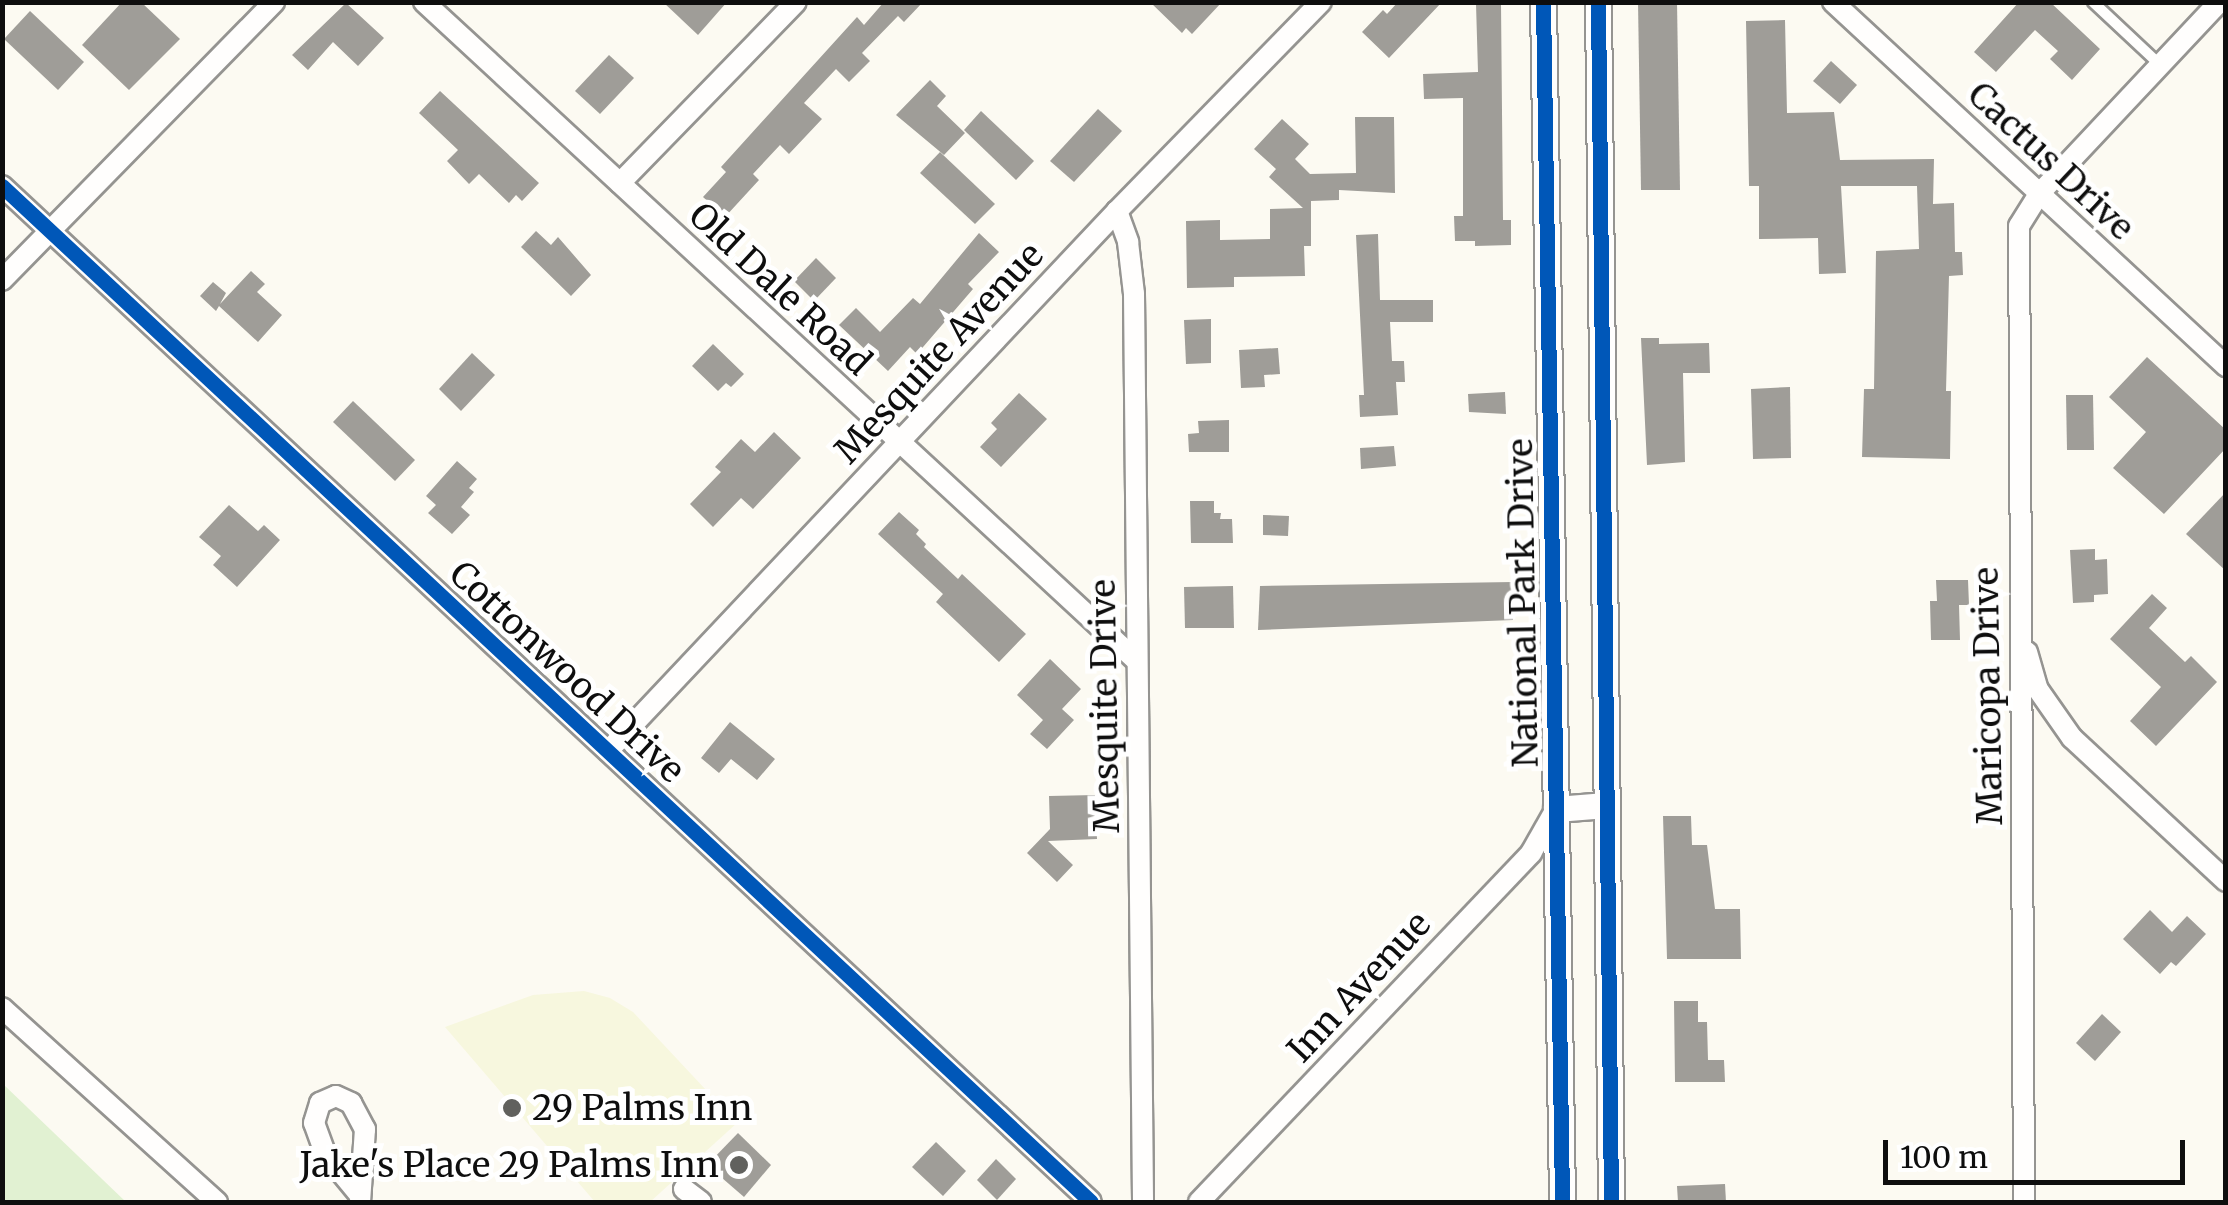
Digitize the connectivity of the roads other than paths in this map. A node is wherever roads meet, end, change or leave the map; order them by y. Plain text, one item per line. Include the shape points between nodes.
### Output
1 (274, 2) edge
2 (424, 2) edge
3 (796, 2) edge
4 (1321, 2) edge
5 (1543, 2) edge
6 (1598, 2) edge
7 (1834, 2) edge
8 (2094, 2) edge
9 (2208, 6) edge
10 (2160, 65) junction
11 (620, 183) junction
12 (2, 186) edge
13 (2038, 195) junction
14 (1117, 211) junction
15 (52, 232) junction
16 (2, 280) edge
17 (2226, 366) edge
18 (898, 444) junction
19 (2020, 626) junction
20 (1137, 661) junction
21 (608, 751) junction
22 (1606, 804) junction
23 (1556, 809) junction
24 (2226, 881) edge
25 (2, 1008) edge
26 (217, 1202) edge
27 (1092, 1202) edge
28 (1143, 1202) edge
29 (1199, 1202) edge
30 (1562, 1202) edge
31 (1610, 1202) edge
32 (2024, 1202) edge

1 - 15 street
2 - 11 street, Old Dale Road
3 - 11 street
4 - 14 street, Mesquite Avenue
5 - 23 street, National Park Drive
6 - 22 street
7 - 13 street, Cactus Drive
8 - 10 lane
9 - 10 street, Maricopa Drive
10 - 13 street, Maricopa Drive
11 - 18 street, Old Dale Road
12 - 15 street, Cottonwood Drive
13 - 17 street, Cactus Drive
13 - 19 street, Maricopa Drive via 2018,226
14 - 18 street, Mesquite Avenue
14 - 20 street, Mesquite Drive via 1134,294
15 - 16 street
15 - 21 street, Cottonwood Drive
18 - 20 street, Old Dale Road
18 - 21 street, Mesquite Avenue
19 - 24 street via 2037,688 2072,738
19 - 32 street, Maricopa Drive
20 - 28 street, Mesquite Drive
21 - 27 street, Cottonwood Drive
22 - 23 street
22 - 31 street
23 - 29 street, Inn Avenue via 1530,853
23 - 30 street, National Park Drive
25 - 26 street

